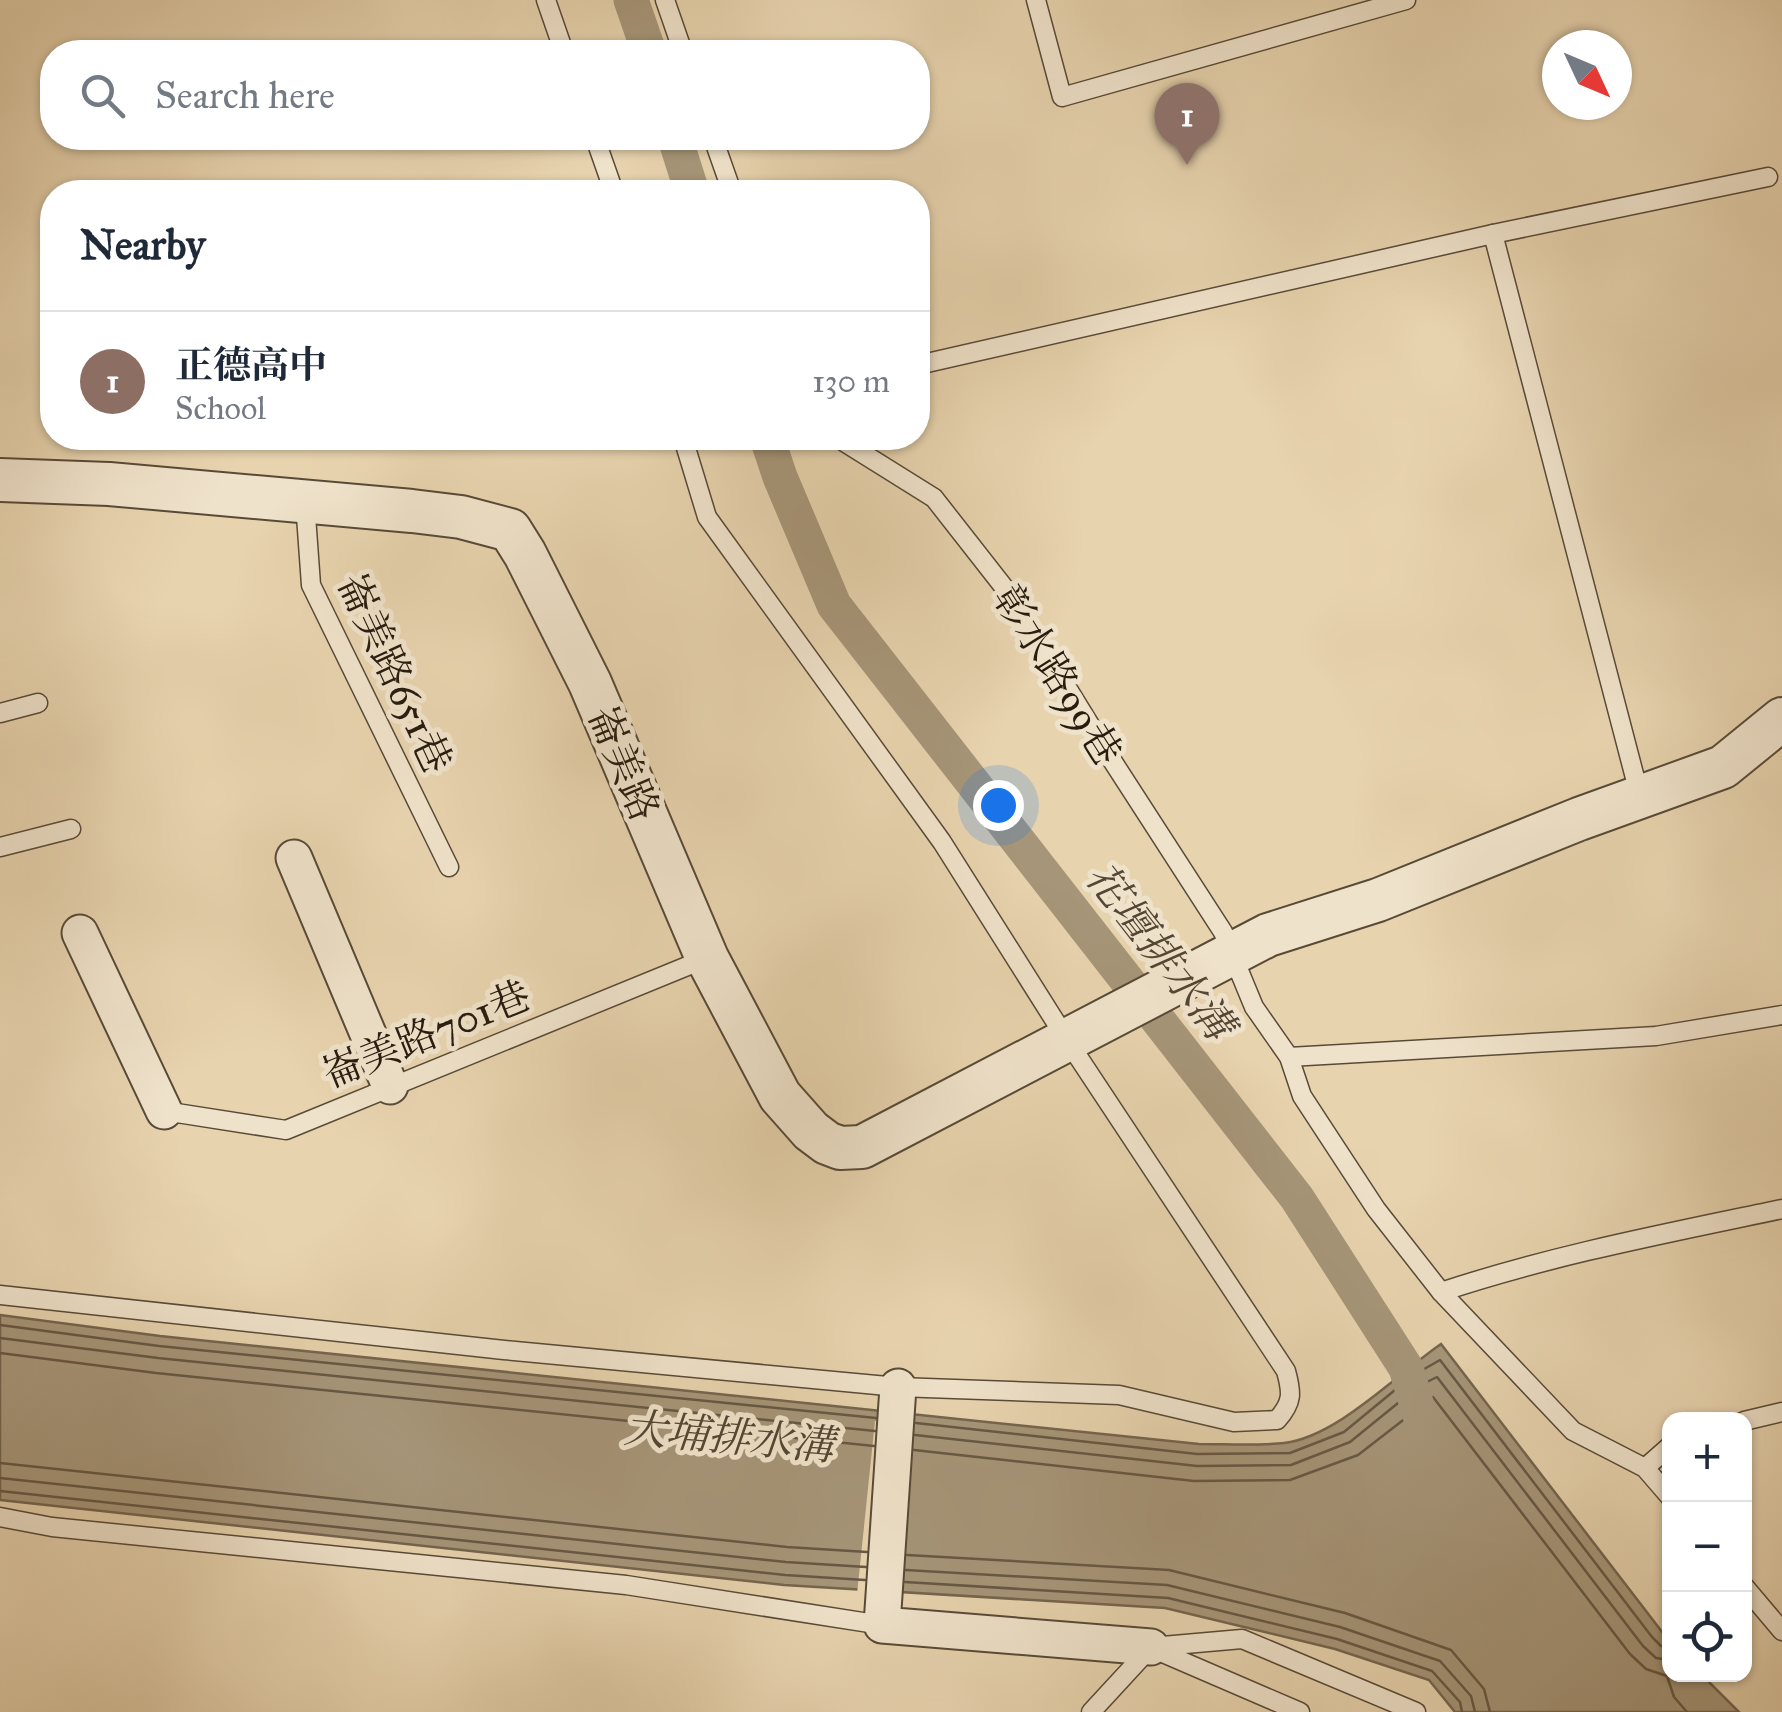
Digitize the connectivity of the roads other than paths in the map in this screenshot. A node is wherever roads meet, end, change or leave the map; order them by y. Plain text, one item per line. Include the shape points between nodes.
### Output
1 (546, 0) edge
2 (665, 0) edge
3 (1036, 0) edge
4 (1394, 2) edge
5 (560, 40) edge
6 (679, 40) edge
7 (599, 150) edge
8 (717, 150) edge
9 (1768, 177) dead end
10 (610, 180) edge
11 (728, 180) edge
12 (1493, 234) junction
13 (930, 362) edge
14 (687, 450) edge
15 (857, 450) edge
16 (0, 480) edge
17 (304, 501) junction
18 (38, 703) dead end
19 (0, 713) edge
20 (1782, 720) edge
21 (1640, 797) junction
22 (71, 829) dead end
23 (0, 847) edge
24 (294, 858) dead end
25 (448, 868) dead end
26 (80, 934) dead end
27 (707, 958) junction
28 (1224, 958) junction
29 (1782, 1015) edge
30 (1067, 1040) junction
31 (1289, 1058) junction
32 (390, 1086) junction
33 (164, 1111) joint
34 (1782, 1209) edge
35 (1442, 1292) junction
36 (0, 1296) edge
37 (898, 1397) junction
38 (1782, 1412) edge
39 (1752, 1419) edge
40 (1662, 1453) edge
41 (1645, 1468) junction
42 (1662, 1488) edge
43 (0, 1517) edge
44 (1749, 1592) edge
45 (882, 1626) junction
46 (1782, 1631) edge
47 (1151, 1648) junction
48 (1091, 1712) edge
49 (1300, 1712) edge
50 (1416, 1712) edge

1 - 5 lane
2 - 6 lane
3 - 4 lane via 1062,97
7 - 10 lane
8 - 11 lane
9 - 12 lane
12 - 13 lane
12 - 21 lane
14 - 30 lane via 707,517 942,842
15 - 28 lane, 彰水路99巷 via 934,498 1010,595 1223,932
16 - 17 street, 崙美路
17 - 25 lane, 崙美路651巷 via 311,585
17 - 27 street, 崙美路 via 462,517 510,530 590,683
18 - 19 lane
20 - 21 street via 1723,767
21 - 28 street via 1378,900 1268,935
22 - 23 lane
24 - 32 street
26 - 33 street
27 - 30 street, 崙美路 via 780,1096 810,1131 840,1148 862,1147
27 - 32 lane, 崙美路701巷
28 - 30 street, 崙美路
28 - 31 lane, 彰水路99巷
29 - 31 lane via 1656,1036
30 - 37 lane via 1286,1371 1293,1396 1287,1409 1277,1420 1234,1422 1119,1395
31 - 35 lane, 彰水路99巷 via 1302,1096 1337,1152
32 - 33 lane, 崙美路701巷 via 286,1130
34 - 35 lane via 1633,1240
35 - 41 lane, 彰水路99巷 via 1573,1431
36 - 37 lane
37 - 45 street
38 - 39 lane
40 - 41 lane
41 - 42 lane
43 - 45 lane via 52,1528 626,1585
44 - 46 lane
45 - 47 street
47 - 48 lane
47 - 49 lane
47 - 50 lane via 1242,1639

